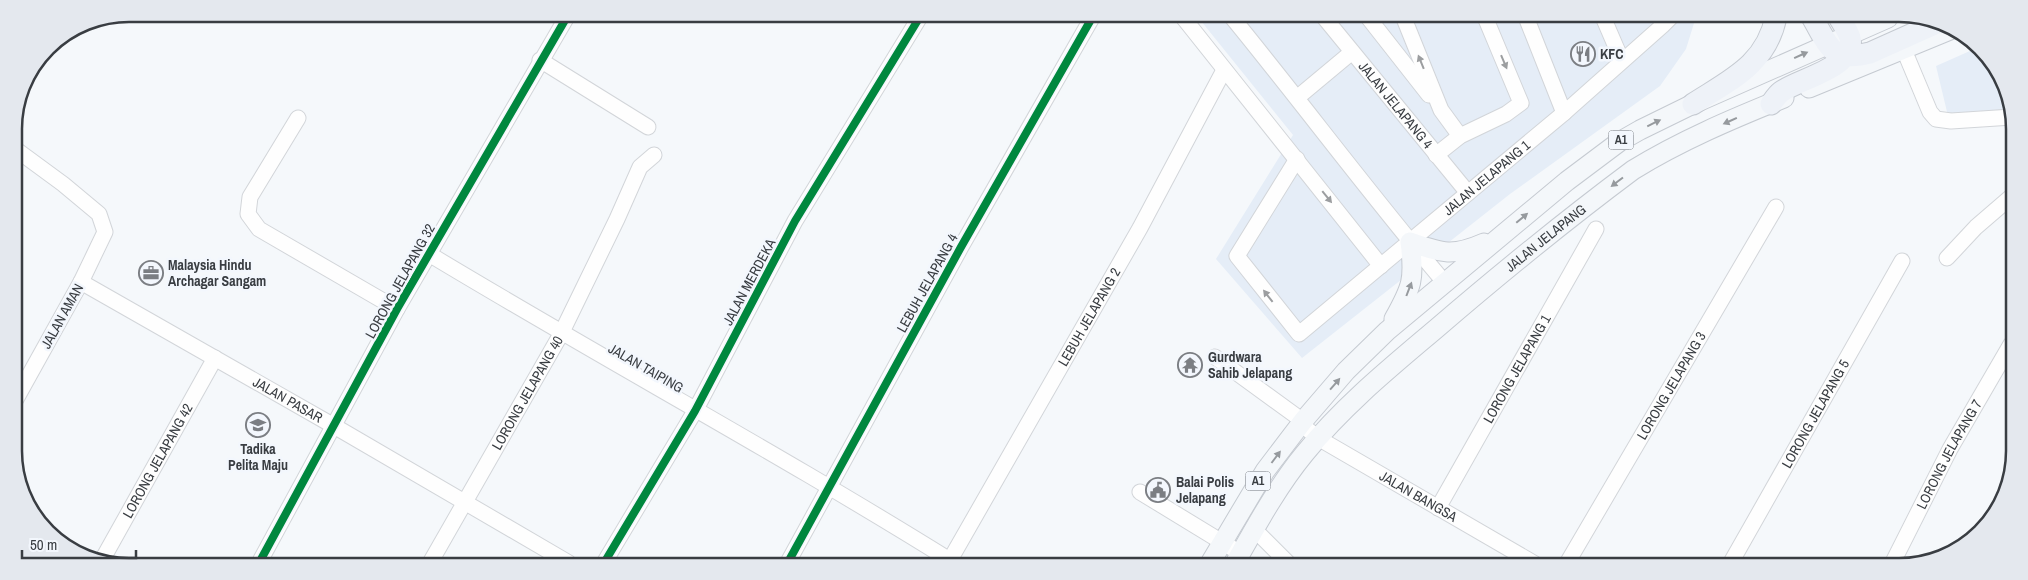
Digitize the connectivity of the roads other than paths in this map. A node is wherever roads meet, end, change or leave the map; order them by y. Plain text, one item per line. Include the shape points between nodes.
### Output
1 (1089, 22) edge
2 (1187, 22) edge
3 (1236, 22) edge
4 (1328, 22) edge
5 (1372, 22) edge
6 (1405, 22) edge
7 (1487, 22) edge
8 (1528, 22) edge
9 (1605, 22) edge
10 (1665, 22) edge
11 (1775, 22) edge
12 (1815, 22) edge
13 (1866, 22) edge
14 (563, 23) edge
15 (916, 23) edge
16 (1844, 26) edge
17 (1928, 27) edge
18 (1943, 33) edge
19 (1827, 44) junction
20 (1904, 50) junction
21 (1352, 52) junction
22 (1845, 55) junction
23 (540, 60) junction
24 (1622, 61) junction
25 (1224, 70) junction
26 (1298, 98) junction
27 (1693, 104) junction
28 (1771, 104) junction
29 (1440, 110) junction
30 (1564, 113) junction
31 (298, 118) dead end
32 (2004, 118) edge
33 (648, 126) dead end
34 (1460, 136) junction
35 (23, 155) edge
36 (654, 155) dead end
37 (1436, 155) junction
38 (1297, 159) junction
39 (1468, 193) junction
40 (2006, 201) edge
41 (1776, 207) dead end
42 (1596, 229) dead end
43 (1501, 236) junction
44 (1410, 242) junction
45 (428, 254) junction
46 (1947, 258) dead end
47 (1902, 261) dead end
48 (1382, 266) junction
49 (1508, 268) junction
50 (81, 282) junction
51 (1445, 283) junction
52 (397, 309) junction
53 (1387, 331) junction
54 (561, 334) junction
55 (2006, 353) edge
56 (1215, 356) dead end
57 (214, 358) junction
58 (22, 388) edge
59 (695, 411) junction
60 (1302, 422) junction
61 (334, 426) junction
62 (1318, 438) junction
63 (829, 488) junction
64 (1140, 492) dead end
65 (466, 503) junction
66 (1438, 508) junction
67 (1254, 529) junction
68 (1221, 542) junction
69 (105, 555) edge
70 (1212, 557) edge
71 (1235, 557) edge
72 (1238, 557) edge
73 (1282, 557) edge
74 (1523, 557) edge
75 (1571, 557) edge
76 (1734, 557) edge
77 (1896, 557) edge
78 (262, 558) edge
79 (433, 558) edge
80 (560, 558) edge
81 (607, 558) edge
82 (791, 558) edge
83 (946, 558) edge
84 (955, 558) edge

1 - 63 street, LEBUH JELAPANG 4
2 - 25 street
3 - 26 street
4 - 21 street, JALAN JELAPANG 4
5 - 29 street
29 -> 6 street
7 -> 34 street via 1522,103
8 - 30 street
9 - 24 street
10 - 24 street, JALAN JELAPANG 1
11 - 27 highway via 1758,58 1747,69
12 - 19 highway
13 - 16 main road, JALAN JELAPANG / A1
14 - 23 street, LORONG JELAPANG 32
15 - 59 street, JALAN MERDEKA via 796,221
16 - 19 main road, JALAN JELAPANG / A1
16 - 22 highway via 1850,41
17 - 22 highway via 1870,54
18 - 20 main road, JALAN JELAPANG / A1
19 - 22 highway via 1834,52
27 -> 19 main road, JALAN JELAPANG / A1
20 - 28 main road, JALAN JELAPANG / A1
20 - 32 street via 1936,119
21 - 26 street
21 - 37 street, JALAN JELAPANG 4
22 - 28 highway via 1827,71 1782,91
23 - 33 street
23 - 45 street, LORONG JELAPANG 32
24 - 30 street, JALAN JELAPANG 1
25 - 38 street
25 - 84 street, LEBUH JELAPANG 2 via 1140,228
26 - 44 street
43 -> 27 main road, JALAN JELAPANG / A1 via 1619,142
28 -> 49 main road, JALAN JELAPANG / A1 via 1654,157
29 - 34 street
30 - 39 street, JALAN JELAPANG 1
31 - 52 street via 250,197 248,214 259,229
34 - 37 street
35 - 50 street, JALAN AMAN via 99,214 105,232
36 - 54 street, LORONG JELAPANG 40 via 640,167
37 - 39 street, JALAN JELAPANG 4
38 -> 48 street
48 -> 38 street, JALAN JELAPANG 1 via 1299,334 1237,256
39 - 44 street, JALAN JELAPANG 1
40 - 46 street
41 - 75 street, LORONG JELAPANG 3
42 - 66 street, LORONG JELAPANG 1
43 - 44 main road via 1453,253 1435,251
43 - 51 main road, JALAN JELAPANG / A1
44 - 48 street, JALAN JELAPANG 1
44 - 51 street
53 -> 44 main road via 1411,286 1414,274
45 - 52 street, LORONG JELAPANG 32
45 - 54 street, JALAN TAIPING
47 - 76 street, LORONG JELAPANG 5
49 - 51 main road via 1471,288 1456,288
49 - 62 main road, JALAN JELAPANG / A1 via 1350,403
50 - 57 street, JALAN PASAR
50 - 58 street, JALAN AMAN
51 - 53 main road, JALAN JELAPANG / A1
51 - 62 main road via 1442,311 1351,388 1337,403
52 - 61 street, LORONG JELAPANG 32
60 -> 53 main road, JALAN JELAPANG / A1 via 1346,371
54 - 59 street, JALAN TAIPING
54 - 65 street, LORONG JELAPANG 40
55 - 77 street, LORONG JELAPANG 7 via 1950,449
56 - 60 street, JALAN BANGSA
57 - 61 street, JALAN PASAR
57 - 69 street, LORONG JELAPANG 42
59 - 63 street, JALAN TAIPING
59 - 81 street, JALAN MERDEKA
60 - 62 street, JALAN BANGSA
68 -> 60 main road, JALAN JELAPANG / A1 via 1265,471
61 - 65 street, JALAN PASAR
61 - 78 street, LORONG JELAPANG 32
62 - 66 street, JALAN BANGSA
62 - 67 main road, JALAN JELAPANG / A1 via 1282,483
63 - 82 street, LEBUH JELAPANG 4
63 - 83 street, JALAN TAIPING
64 - 68 street
65 - 79 street, LORONG JELAPANG 40
65 - 80 street, JALAN PASAR
66 - 74 street, JALAN BANGSA
67 - 72 main road, JALAN JELAPANG / A1
67 - 73 street
68 - 70 main road, JALAN JELAPANG / A1
68 - 71 street

